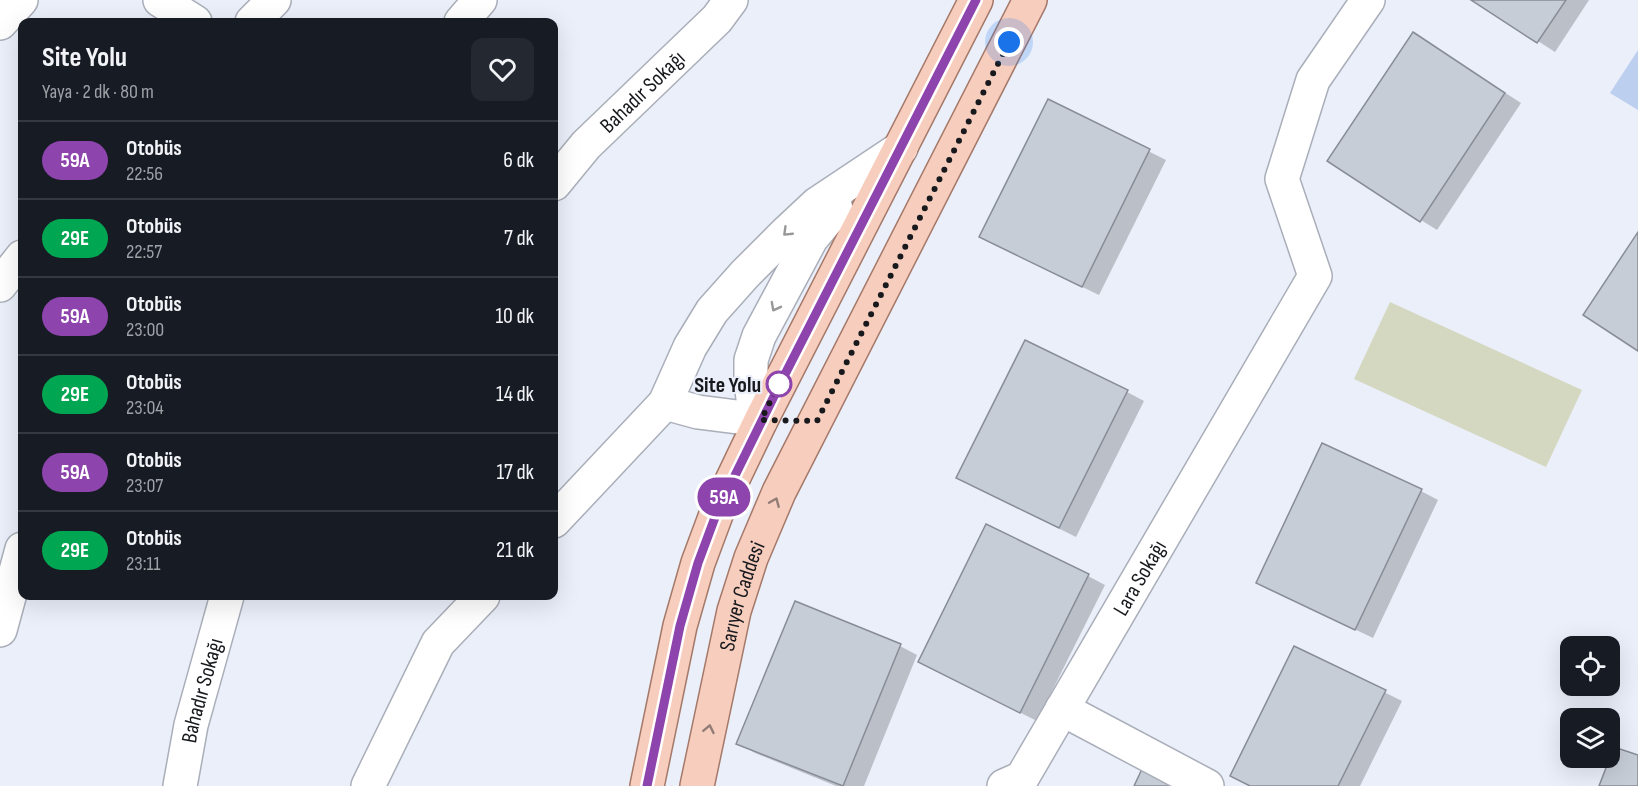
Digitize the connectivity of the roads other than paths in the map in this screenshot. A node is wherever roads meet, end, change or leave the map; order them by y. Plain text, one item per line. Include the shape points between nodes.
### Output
1 (21, 0) edge
2 (160, 0) edge
3 (274, 0) edge
4 (480, 0) edge
5 (731, 0) edge
6 (976, 0) edge
7 (1030, 0) edge
8 (1368, 0) edge
9 (189, 18) edge
10 (256, 18) edge
11 (464, 18) edge
12 (0, 23) edge
13 (901, 148) junction
14 (558, 179) edge
15 (18, 262) edge
16 (0, 285) edge
17 (665, 403) junction
18 (761, 420) junction
19 (817, 421) junction
20 (558, 517) edge
21 (18, 564) edge
22 (226, 600) edge
23 (479, 600) edge
24 (0, 630) edge
25 (1062, 709) junction
26 (1015, 783) edge
27 (180, 786) edge
28 (368, 786) edge
29 (647, 786) edge
30 (698, 786) edge
31 (1207, 786) edge

1 - 12 street
2 - 9 street
3 - 10 street
4 - 11 street
5 - 14 street, Bahadır Sokağı via 717,19 586,146
6 - 13 main road
7 - 19 main road, Sarıyer Caddesi
8 - 25 street, Lara Sokağı via 1313,80 1282,179 1316,276
13 -> 17 street via 817,204 745,274 712,311 690,347
13 -> 18 main road
15 - 16 street
17 - 18 street via 698,412
17 - 20 street
18 - 19 main road
18 - 29 main road via 717,512 698,563 680,626
30 -> 19 main road, Sarıyer Caddesi via 734,611 751,558 779,492
21 - 24 street
22 - 27 street, Bahadır Sokağı via 191,725
23 - 28 street via 438,643
25 - 26 street, Lara Sokağı
25 - 31 street

